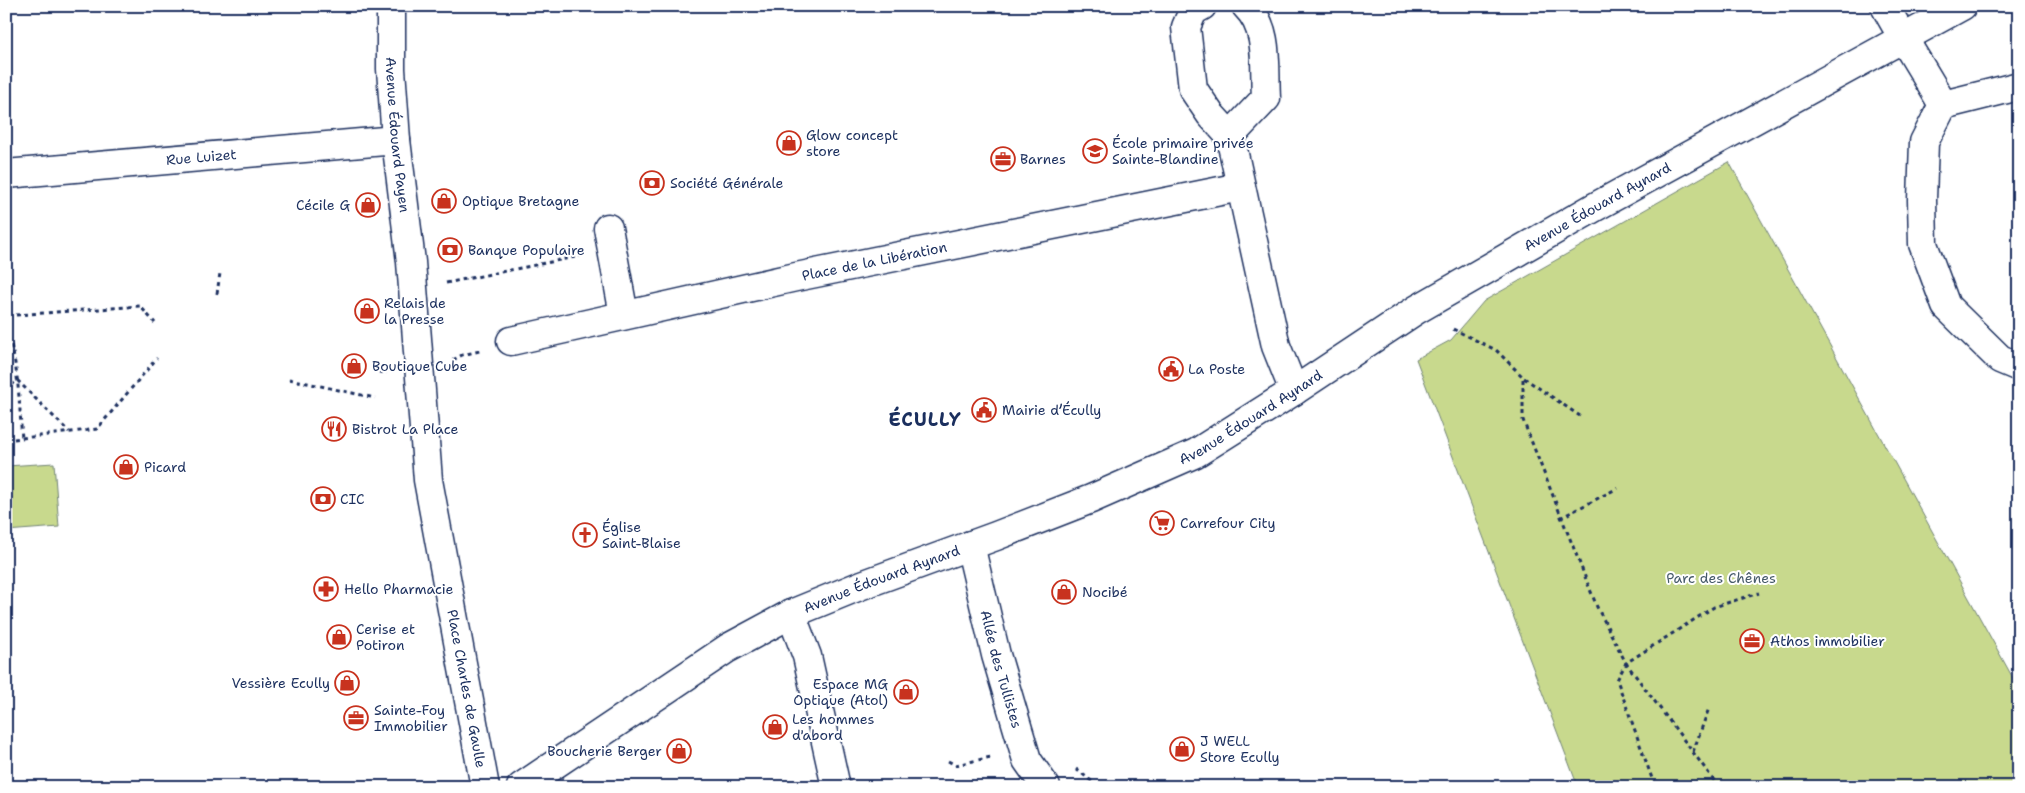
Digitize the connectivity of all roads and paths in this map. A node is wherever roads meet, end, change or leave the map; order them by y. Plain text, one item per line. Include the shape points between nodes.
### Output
1 (391, 6) edge
2 (1202, 6) edge
3 (1246, 6) edge
4 (1885, 6) edge
5 (1962, 6) edge
6 (1902, 39) junction
7 (2019, 86) edge
8 (1942, 105) junction
9 (1230, 136) junction
10 (396, 140) junction
11 (6, 174) edge
12 (1240, 187) junction
13 (608, 228) dead end
14 (569, 259) dead end
15 (411, 262) joint
16 (220, 273) dead end
17 (449, 283) dead end
18 (217, 294) dead end
19 (16, 315) dead end
20 (624, 315) junction
21 (155, 323) dead end
22 (1452, 328) dead end
23 (6, 330) edge
24 (8, 342) edge
25 (500, 345) joint
26 (462, 355) dead end
27 (157, 358) dead end
28 (2019, 366) edge
29 (1523, 378) junction
30 (289, 379) dead end
31 (16, 380) junction
32 (6, 391) edge
33 (1294, 391) junction
34 (374, 398) dead end
35 (1580, 416) dead end
36 (69, 432) junction
37 (22, 439) junction
38 (6, 440) edge
39 (1618, 488) dead end
40 (1560, 518) junction
41 (970, 545) junction
42 (1759, 593) dead end
43 (791, 614) junction
44 (1626, 663) junction
45 (1709, 708) dead end
46 (1692, 752) junction
47 (998, 756) dead end
48 (948, 761) dead end
49 (485, 787) edge
50 (521, 787) edge
51 (836, 787) edge
52 (1046, 787) edge
53 (1655, 787) edge
54 (1719, 787) edge

1 - 10 street, Avenue Édouard Payen
2 - 9 street via 1193,10 1186,27 1193,89
3 - 9 street via 1256,15 1262,31 1266,98
4 - 6 street
5 - 6 street, Avenue Édouard Aynard
6 - 8 street
6 - 33 street, Avenue Édouard Aynard via 1595,207 1416,310
7 - 8 street
8 - 28 street via 1924,142 1924,244 1946,306 2000,359
9 - 12 street
10 - 11 street, Rue Luizet
10 - 15 street, Avenue Édouard Payen
12 - 20 street, Place de la Libération
12 - 33 street via 1278,353
13 - 20 street
14 - 17 path
15 - 49 street, Place Charles de Gaulle via 428,480
16 - 18 path
19 - 21 path via 140,306
20 - 25 street, Place de la Libération
22 - 29 path via 1496,350
23 - 24 path
24 - 31 path
25 - 26 path
27 - 36 path via 97,429
29 - 35 path
29 - 40 path via 1523,420
30 - 34 path
31 - 32 path
31 - 36 path
31 - 37 path
33 - 41 street, Avenue Édouard Aynard via 1196,453 1091,499
36 - 37 path
37 - 38 path
39 - 40 path
40 - 44 path via 1597,607
41 - 43 street, Avenue Édouard Aynard
41 - 52 street, Allée des Tullistes via 996,655 1027,760
42 - 44 path via 1714,607
43 - 50 street, Avenue Édouard Aynard via 728,648
43 - 51 street via 807,656
44 - 46 path
44 - 53 path via 1617,680
45 - 46 path
46 - 54 path
47 - 48 path via 956,765

